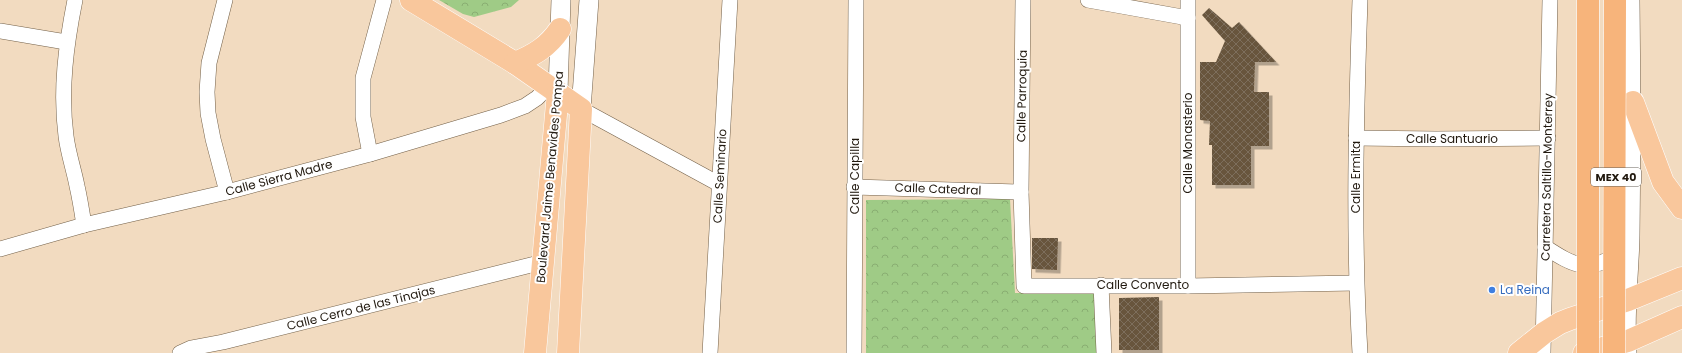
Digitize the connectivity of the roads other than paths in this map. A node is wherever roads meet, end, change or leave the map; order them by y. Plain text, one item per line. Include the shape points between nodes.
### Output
1 (75, 0) edge
2 (225, 0) edge
3 (384, 0) edge
4 (411, 0) edge
5 (561, 0) edge
6 (589, 0) edge
7 (730, 0) edge
8 (856, 0) edge
9 (1023, 0) edge
10 (1088, 0) edge
11 (1188, 0) edge
12 (1360, 0) edge
13 (1550, 0) edge
14 (1588, 0) edge
15 (1615, 0) edge
16 (1632, 0) edge
17 (1188, 18) junction
18 (560, 29) junction
19 (0, 31) edge
20 (66, 42) junction
21 (514, 63) junction
22 (553, 89) junction
23 (1633, 102) junction
24 (581, 109) junction
25 (1356, 138) junction
26 (1548, 138) junction
27 (370, 154) junction
28 (719, 184) junction
29 (854, 187) junction
30 (227, 192) junction
31 (1021, 192) junction
32 (1682, 208) edge
33 (84, 225) junction
34 (1632, 240) junction
35 (1544, 247) junction
36 (0, 248) edge
37 (543, 262) junction
38 (1682, 278) edge
39 (1356, 283) junction
40 (1101, 285) junction
41 (1188, 286) junction
42 (1628, 300) junction
43 (1682, 317) edge
44 (1544, 343) edge
45 (1624, 349) edge
46 (180, 353) edge
47 (535, 353) edge
48 (568, 353) edge
49 (710, 353) edge
50 (854, 353) edge
51 (1104, 353) edge
52 (1360, 353) edge
53 (1519, 353) edge
54 (1584, 353) edge
55 (1588, 353) edge

1 - 20 street
2 - 30 street via 208,63 207,92 213,140
3 - 27 street via 363,78 363,117
4 - 21 main road
5 - 18 street, Boulevard Jaime Benavides Pompa
6 - 24 street, Boulevard Jaime Benavides Pompa
7 - 28 street, Calle Seminario
8 - 29 street, Calle Capilla
9 - 31 street, Calle Parroquia
10 - 17 street
11 - 17 street, Calle Monasterio
12 - 25 street, Calle Ermita
13 - 26 street, Carretera Saltillo-Monterrey
14 - 55 highway, MEX 40, bridge
15 - 45 highway, MEX 40, bridge
16 - 23 street
17 - 41 street, Calle Monasterio
18 - 21 main road via 543,49
18 - 22 street, Boulevard Jaime Benavides Pompa
19 - 20 street
20 - 33 street via 63,103 66,137
21 - 22 main road
22 - 24 main road
22 - 27 street, Calle Sierra Madre via 525,106 501,115
22 - 37 main road, Boulevard Jaime Benavides Pompa
23 - 32 main road via 1663,182
23 - 34 street
24 - 28 street
24 - 48 main road, Boulevard Jaime Benavides Pompa
25 - 26 street, Calle Santuario
25 - 39 street, Calle Ermita
26 - 35 street, Carretera Saltillo-Monterrey
27 - 30 street, Calle Sierra Madre
28 - 49 street, Calle Seminario
29 - 31 street, Calle Catedral
29 - 50 street, Calle Capilla
30 - 33 street, Calle Sierra Madre
31 - 40 street, Calle Convento via 1024,286
33 - 36 street, Calle Sierra Madre
34 - 35 street via 1606,261 1582,266
34 - 42 street
35 - 44 street, Carretera Saltillo-Monterrey
37 - 46 street, Calle Cerro de las Tinajas via 191,348
37 - 47 main road, Boulevard Jaime Benavides Pompa
38 - 42 main road
39 - 41 street, Calle Convento
39 - 52 street, Calle Ermita
40 - 41 street, Calle Convento
40 - 51 street
42 - 44 main road via 1570,319
42 - 45 street
43 - 45 main road
44 - 53 main road
45 - 54 main road

